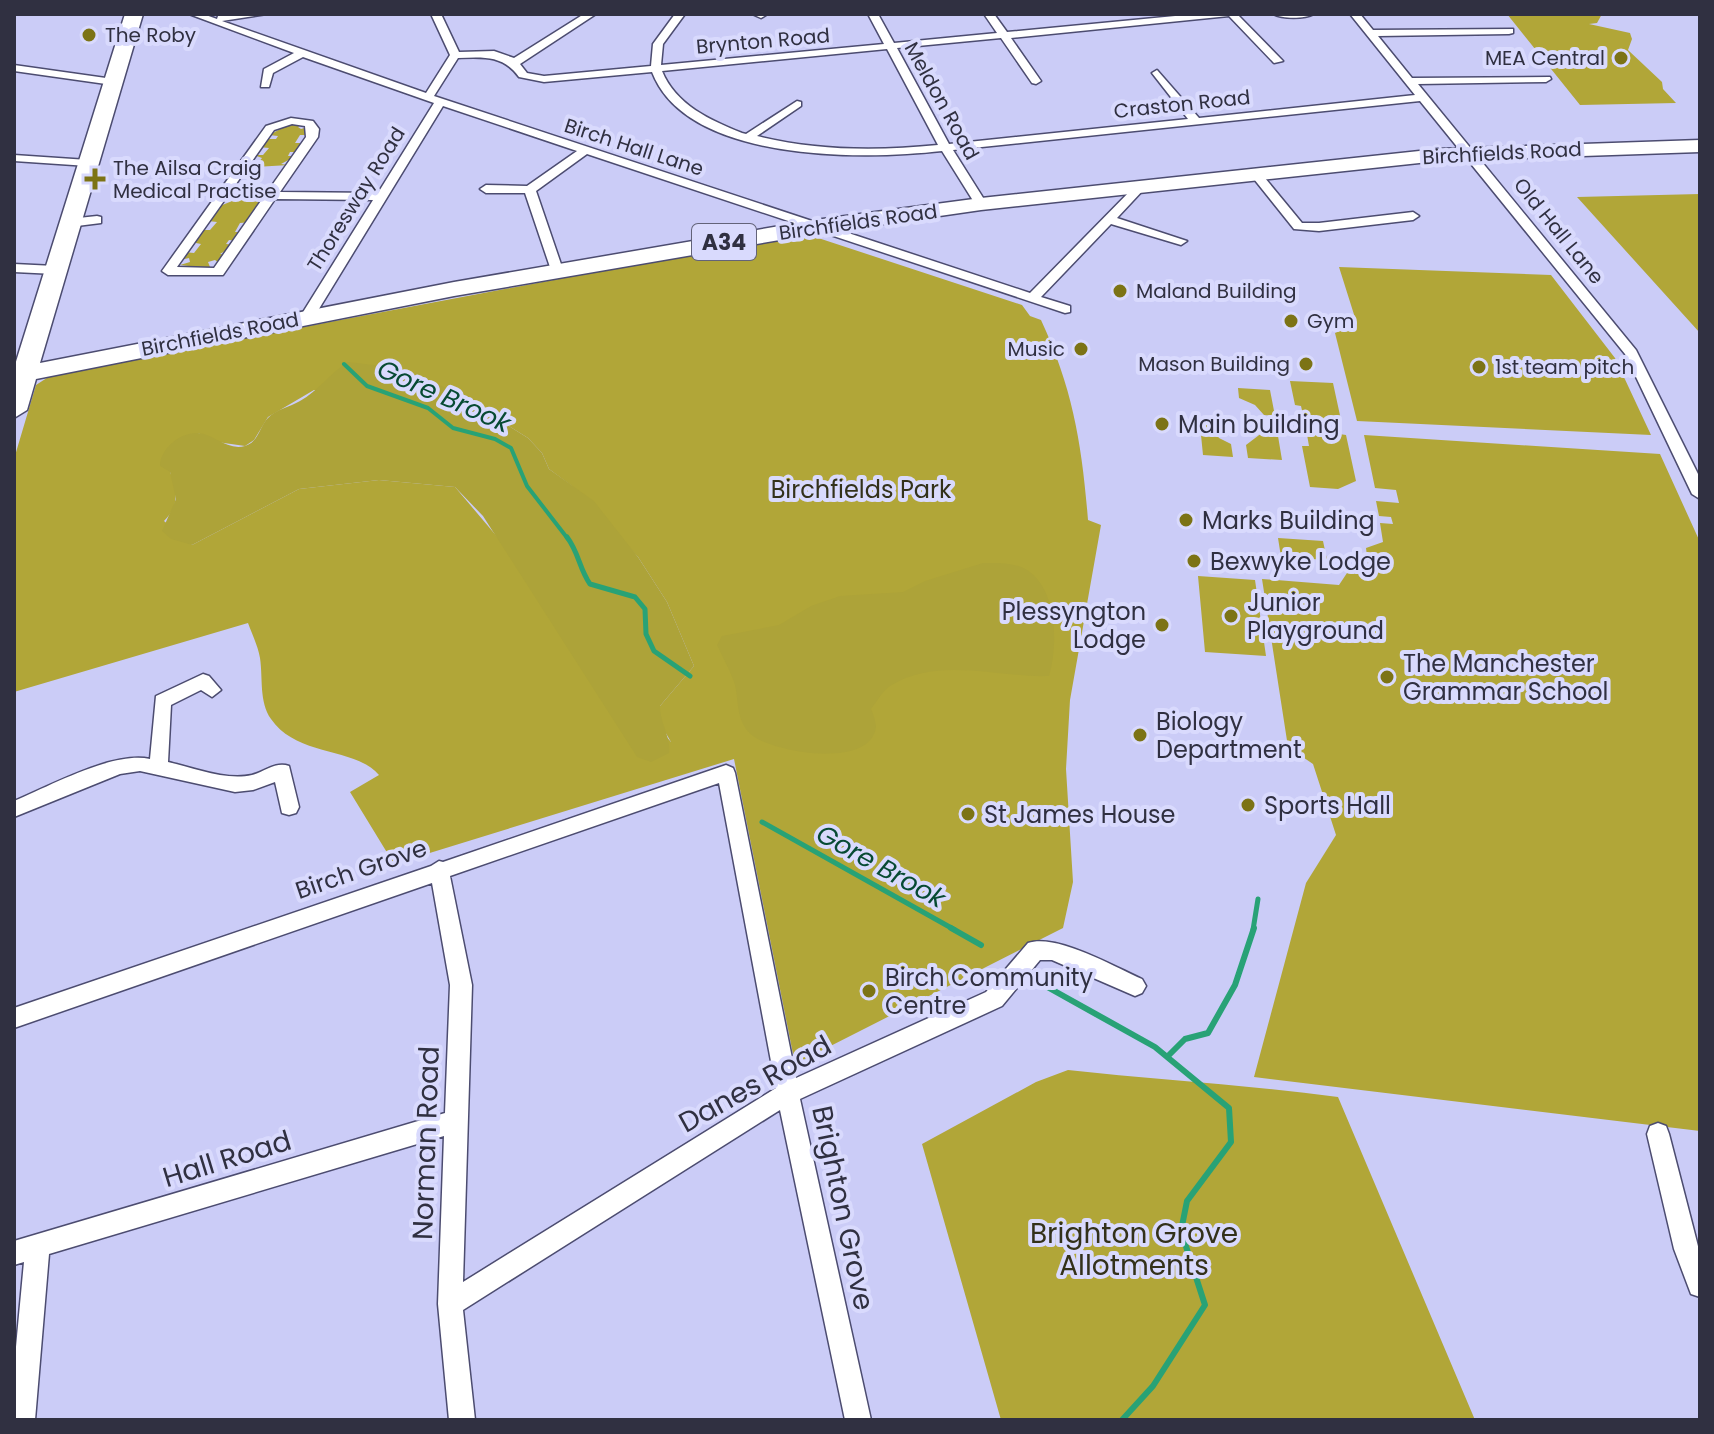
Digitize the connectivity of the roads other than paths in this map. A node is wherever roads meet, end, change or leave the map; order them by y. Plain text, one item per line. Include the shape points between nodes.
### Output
1 (134, 14) edge
2 (194, 14) edge
3 (262, 14) edge
4 (436, 14) edge
5 (591, 14) edge
6 (680, 14) edge
7 (873, 14) edge
8 (989, 14) edge
9 (1230, 14) edge
10 (1278, 14) edge
11 (1309, 14) edge
12 (1355, 14) edge
13 (215, 19) junction
14 (1509, 31) dead end
15 (1371, 33) junction
16 (1005, 36) junction
17 (891, 47) junction
18 (304, 52) junction
19 (455, 55) junction
20 (1278, 61) dead end
21 (515, 62) junction
22 (19, 68) edge
23 (656, 69) junction
24 (1157, 73) dead end
25 (1546, 79) dead end
26 (14, 80) edge
27 (1036, 81) dead end
28 (1410, 81) junction
29 (113, 82) junction
30 (265, 85) dead end
31 (1423, 97) junction
32 (435, 98) junction
33 (797, 104) dead end
34 (1195, 120) junction
35 (749, 137) junction
36 (1700, 146) edge
37 (945, 147) junction
38 (586, 150) junction
39 (1469, 153) junction
40 (14, 158) edge
41 (88, 163) junction
42 (1256, 174) junction
43 (1140, 187) junction
44 (486, 189) dead end
45 (530, 190) junction
46 (223, 194) junction
47 (271, 196) junction
48 (379, 197) junction
49 (981, 204) junction
50 (1413, 216) dead end
51 (1109, 219) junction
52 (97, 220) dead end
53 (69, 223) junction
54 (815, 227) junction
55 (1181, 241) dead end
56 (14, 268) edge
57 (55, 270) junction
58 (557, 270) junction
59 (1033, 298) junction
60 (1065, 309) dead end
61 (307, 317) junction
62 (19, 374) edge
63 (14, 410) edge
64 (1700, 494) edge
65 (212, 690) dead end
66 (159, 765) junction
67 (726, 773) joint
68 (289, 807) dead end
69 (14, 809) edge
70 (439, 869) junction
71 (1135, 986) dead end
72 (14, 1018) edge
73 (788, 1093) junction
74 (456, 1121) junction
75 (1658, 1134) dead end
76 (26, 1250) edge
77 (1700, 1285) edge
78 (450, 1304) junction
79 (22, 1420) edge
80 (462, 1420) edge
81 (858, 1420) edge

1 - 29 highway
2 - 13 street, Birch Hall Lane
3 - 13 street
4 - 19 street
5 - 21 street
6 - 23 street via 659,40
7 - 17 street, Meldon Road
8 - 16 street
9 - 16 street, Brynton Road
9 - 20 street
10 - 11 street
12 - 15 street, Old Hall Lane
13 - 18 street, Birch Hall Lane
14 - 15 street
15 - 28 street, Old Hall Lane
16 - 17 street, Brynton Road
16 - 27 street
17 - 23 street, Brynton Road
17 - 37 street, Meldon Road
18 - 30 street via 268,71
18 - 32 street, Birch Hall Lane
19 - 21 street, Brynton Road via 498,53
19 - 32 street, Thoresway Road
21 - 23 street, Brynton Road via 523,75 544,79
22 - 26 street
22 - 29 street
23 - 35 street, Craston Road via 684,106
24 - 34 street
25 - 28 street
28 - 31 street, Old Hall Lane
29 - 41 highway
31 - 34 street, Craston Road
31 - 39 street, Old Hall Lane
32 - 38 street, Birch Hall Lane
32 - 48 street, Thoresway Road
33 - 35 street
34 - 37 street, Craston Road
35 - 37 street, Craston Road via 831,151
36 - 39 highway, Birchfields Road / A34
37 - 49 street, Meldon Road
38 - 45 street
38 - 54 street, Birch Hall Lane
39 - 42 highway, Birchfields Road / A34
39 - 64 street, Old Hall Lane via 1631,353
40 - 41 street
41 - 53 highway
42 - 43 highway, Birchfields Road / A34
42 - 50 street via 1298,226
43 - 49 highway, Birchfields Road / A34
43 - 51 street
44 - 45 street
45 - 58 street
46 - 47 street
46 - 47 street via 270,128 291,121 309,123 312,137
46 - 47 street via 168,271 218,272
47 - 48 street
48 - 61 street, Thoresway Road
49 - 54 highway, Birchfields Road / A34
51 - 55 street
51 - 59 street
52 - 53 street
53 - 57 highway
54 - 58 highway, Birchfields Road / A34
54 - 59 street, Birch Hall Lane
56 - 57 street
57 - 62 highway
58 - 61 highway, Birchfields Road / A34
59 - 60 street, Birch Hall Lane
61 - 62 highway, Birchfields Road / A34
62 - 63 highway
65 - 66 street via 203,681 162,701
66 - 68 street via 235,784 282,771
66 - 69 street via 118,767
67 - 70 street, Birch Grove
67 - 73 street, Brighton Grove
70 - 72 street, Birch Grove
70 - 74 street, Norman Road via 461,985
71 - 73 street, Danes Road via 1053,951 1035,950 994,999
73 - 78 street, Danes Road
73 - 81 street, Brighton Grove
74 - 76 street, Hall Road
74 - 78 street, Norman Road
75 - 77 street
76 - 79 street
78 - 80 street, Norman Road

